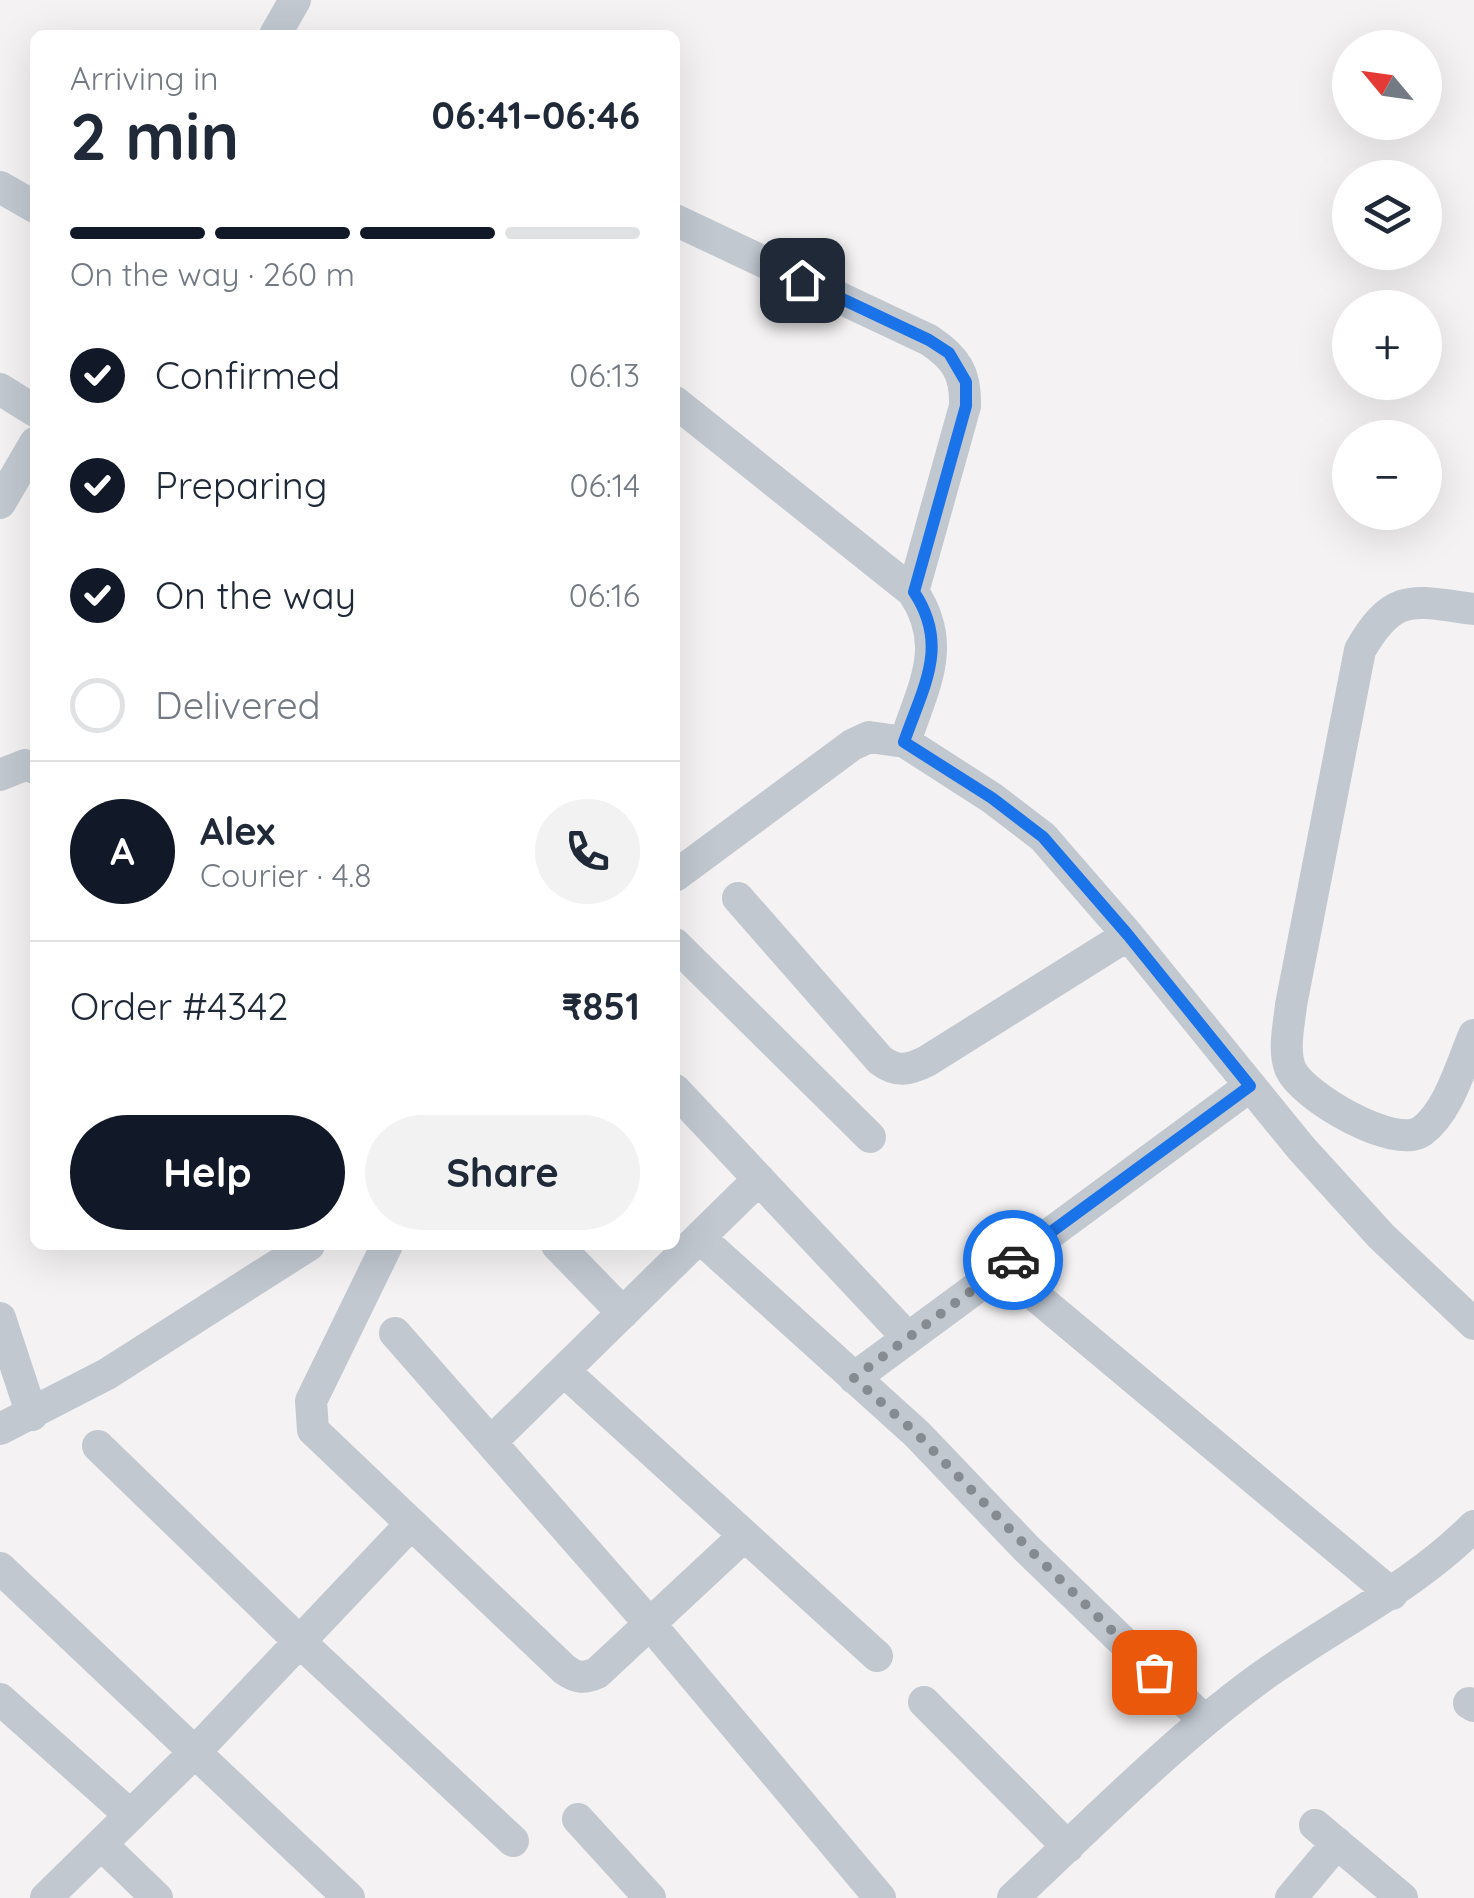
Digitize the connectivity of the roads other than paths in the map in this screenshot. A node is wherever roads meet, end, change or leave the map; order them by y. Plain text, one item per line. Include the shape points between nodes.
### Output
1 (295, 0) edge
2 (277, 30) edge
3 (0, 187) edge
4 (30, 204) edge
5 (680, 222) edge
6 (0, 389) edge
7 (680, 406) edge
8 (30, 408) edge
9 (30, 452) edge
10 (0, 503) edge
11 (914, 592) junction
12 (1474, 609) edge
13 (904, 742) junction
14 (30, 766) edge
15 (0, 775) edge
16 (681, 861) edge
17 (738, 898) dead end
18 (1128, 935) junction
19 (680, 949) edge
20 (1474, 1035) edge
21 (1250, 1086) junction
22 (680, 1095) edge
23 (870, 1137) dead end
24 (759, 1179) junction
25 (700, 1238) junction
26 (302, 1250) edge
27 (385, 1250) edge
28 (562, 1250) edge
29 (1002, 1268) junction
30 (622, 1313) junction
31 (0, 1318) edge
32 (1474, 1324) edge
33 (396, 1333) dead end
34 (908, 1338) junction
35 (564, 1371) junction
36 (854, 1378) junction
37 (32, 1415) junction
38 (0, 1429) edge
39 (492, 1442) junction
40 (98, 1446) dead end
41 (410, 1525) junction
42 (1474, 1526) edge
43 (744, 1536) junction
44 (0, 1568) edge
45 (1392, 1594) junction
46 (650, 1624) junction
47 (300, 1642) junction
48 (877, 1656) dead end
49 (0, 1699) edge
50 (924, 1702) dead end
51 (1206, 1722) junction
52 (194, 1752) junction
53 (130, 1815) junction
54 (578, 1819) dead end
55 (513, 1840) dead end
56 (101, 1844) junction
57 (1068, 1847) junction
58 (46, 1898) edge
59 (156, 1898) edge
60 (349, 1898) edge
61 (650, 1898) edge
62 (880, 1898) edge
63 (1013, 1898) edge
64 (1291, 1898) edge
65 (1402, 1898) edge

1 - 2 street
3 - 4 street
5 - 11 street via 929,340 960,368 966,406
6 - 8 street
7 - 11 street
9 - 10 street
11 - 13 street via 933,642
12 - 20 street via 1422,602 1395,606 1360,650 1287,1048 1290,1067 1314,1095 1383,1133 1408,1137 1432,1120
13 - 16 street via 870,738 852,745
13 - 18 street via 1043,837
14 - 15 street
17 - 18 street via 880,1060 900,1070 927,1061
18 - 21 street
19 - 23 street
21 - 29 street
21 - 32 street via 1381,1236
22 - 24 street
24 - 25 street
24 - 34 street
25 - 30 street
25 - 36 street
26 - 37 street
27 - 41 street via 310,1416 322,1442
28 - 30 street
29 - 34 street
29 - 45 street
30 - 35 street
31 - 37 street
33 - 39 street
34 - 36 street
35 - 39 street
35 - 43 street
36 - 51 street
37 - 38 street
39 - 46 street
40 - 47 street
41 - 46 street via 574,1676 596,1673
41 - 47 street
42 - 45 street
43 - 46 street
43 - 48 street
44 - 52 street
45 - 51 street via 1258,1679
46 - 62 street
47 - 52 street
47 - 55 street
49 - 53 street
50 - 57 street
51 - 57 street
52 - 53 street
52 - 60 street
53 - 56 street
54 - 61 street
56 - 58 street
56 - 59 street
57 - 63 street
64 - 65 street via 1326,1834

